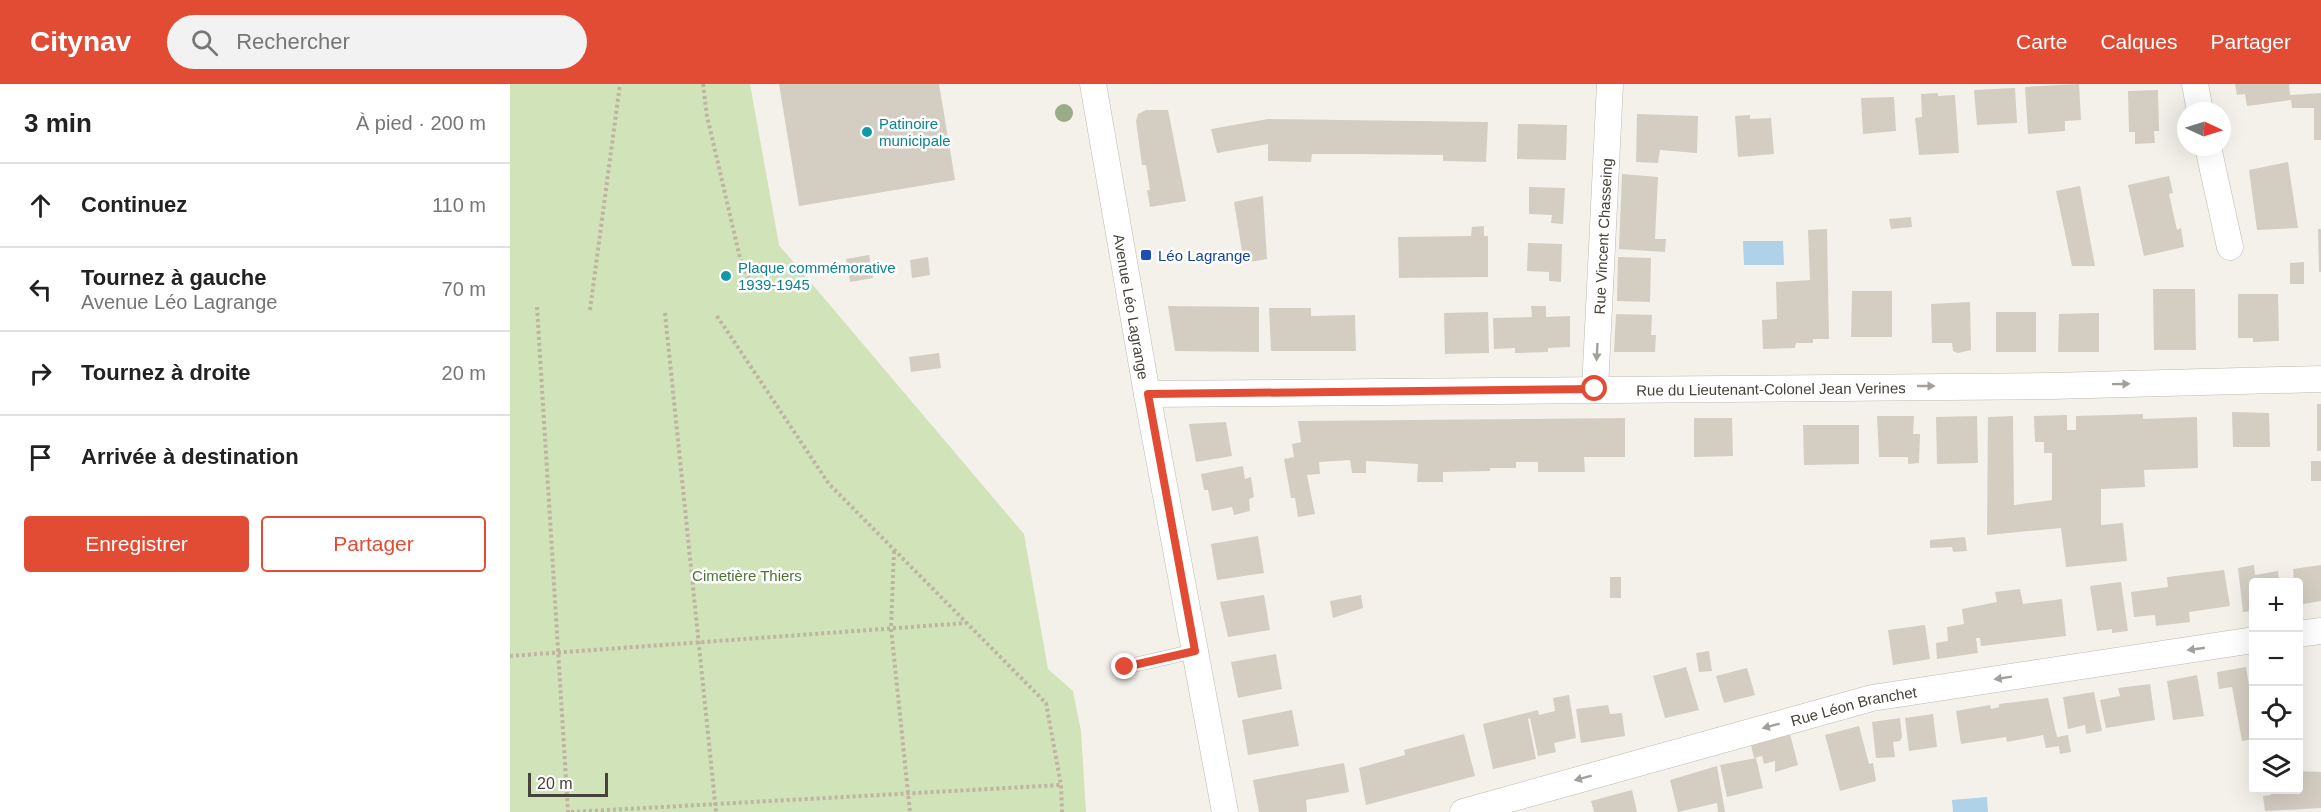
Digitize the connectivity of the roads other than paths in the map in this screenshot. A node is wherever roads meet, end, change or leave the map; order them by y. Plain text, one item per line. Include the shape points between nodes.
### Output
1 (1094, 84) edge
2 (1610, 84) edge
3 (2194, 84) edge
4 (2198, 102) edge
5 (2210, 156) edge
6 (2230, 247) dead end
7 (2321, 379) edge
8 (1595, 389) junction
9 (1148, 394) junction
10 (2321, 631) edge
11 (2303, 633) edge
12 (2249, 641) edge
13 (1195, 651) junction
14 (1125, 667) dead end
15 (1225, 812) edge
16 (1463, 812) edge

1 - 9 street, Avenue Léo Lagrange
2 -> 8 street, Rue Vincent Chasseing
3 - 4 street
5 - 6 street
8 -> 7 street, Rue du Lieutenant-Colonel Jean Verines
8 - 9 street, Rue du Lieutenant-Colonel Jean Verines
9 - 13 street, Avenue Léo Lagrange
10 - 11 street
12 -> 16 street, Rue Léon Branchet via 1872,699
13 - 14 lane
13 - 15 street, Avenue Léo Lagrange

